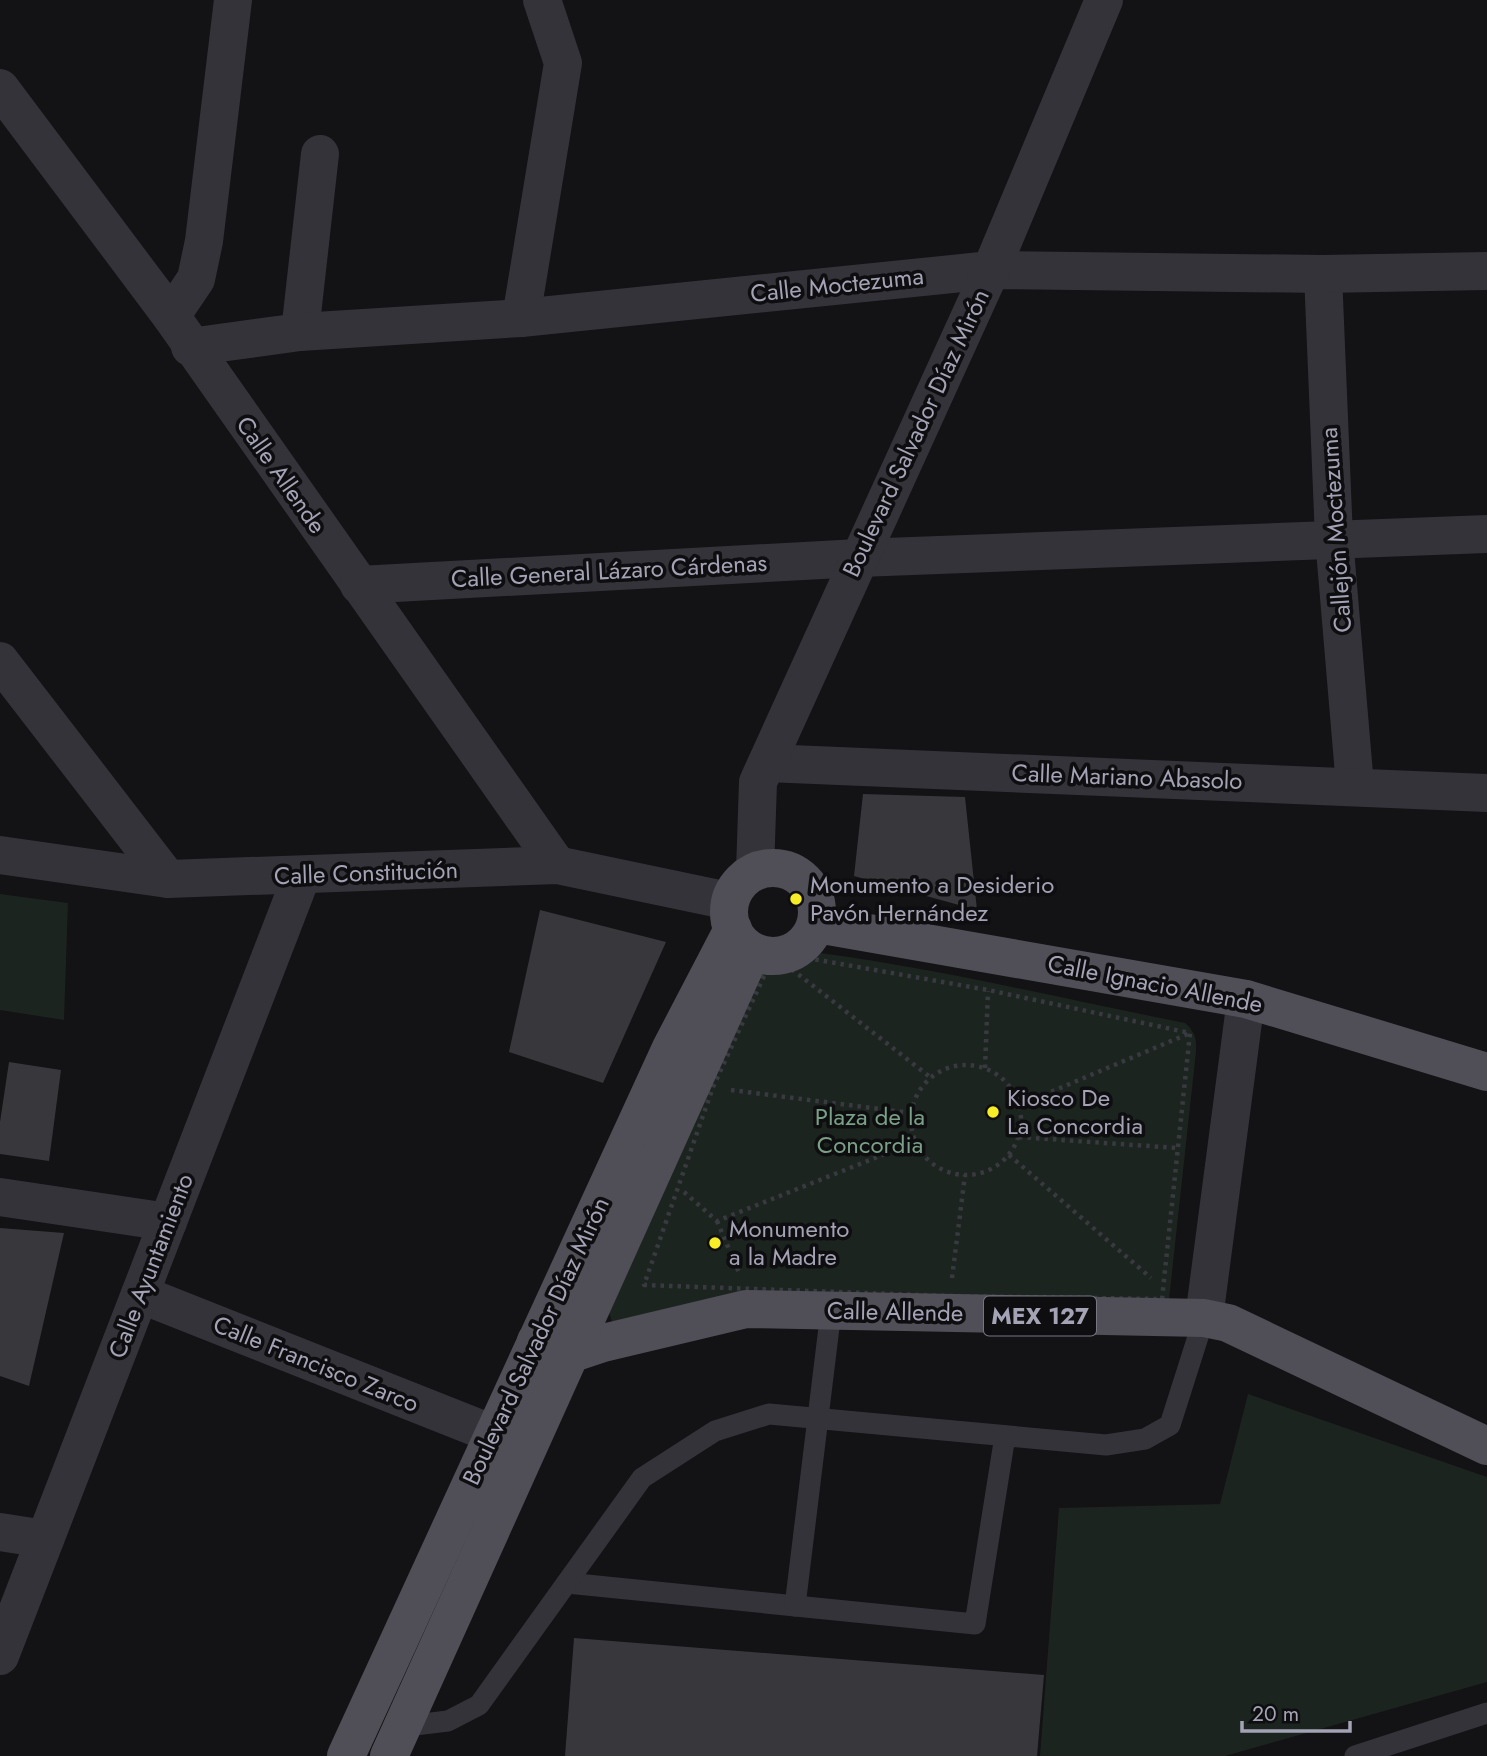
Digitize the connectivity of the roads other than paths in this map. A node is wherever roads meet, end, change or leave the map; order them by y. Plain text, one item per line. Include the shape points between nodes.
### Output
1 (233, 0) edge
2 (542, 0) edge
3 (1104, 0) edge
4 (0, 88) edge
5 (320, 154) dead end
6 (991, 270) junction
7 (1487, 271) edge
8 (1323, 274) junction
9 (521, 318) junction
10 (180, 331) junction
11 (300, 332) junction
12 (1487, 534) edge
13 (1334, 538) junction
14 (859, 558) junction
15 (359, 585) junction
16 (0, 661) edge
17 (766, 763) junction
18 (1355, 786) junction
19 (1487, 793) edge
20 (0, 855) edge
21 (557, 865) junction
22 (755, 871) junction
23 (302, 875) junction
24 (168, 879) junction
25 (768, 936) junction
26 (1246, 999) junction
27 (1487, 1072) edge
28 (0, 1197) edge
29 (168, 1222) junction
30 (140, 1294) junction
31 (831, 1311) junction
32 (1204, 1318) junction
33 (553, 1347) junction
34 (820, 1419) junction
35 (493, 1434) junction
36 (1005, 1436) junction
37 (1487, 1446) edge
38 (0, 1532) edge
39 (45, 1539) junction
40 (566, 1583) junction
41 (795, 1606) junction
42 (0, 1656) edge
43 (1487, 1713) edge
44 (364, 1714) junction
45 (394, 1742) edge
46 (346, 1756) edge
47 (1355, 1756) edge

1 - 10 street via 204,241
2 - 9 street via 563,63
3 - 6 street, Boulevard Salvador Díaz Mirón
4 - 10 street, Calle Allende
5 - 11 street
6 - 8 street, Calle Moctezuma
6 - 9 street, Calle Moctezuma
6 - 14 street, Boulevard Salvador Díaz Mirón
7 - 8 street, Calle Moctezuma
8 - 13 street, Callejón Moctezuma
9 - 11 street, Calle Moctezuma
10 - 11 street, Calle Moctezuma
10 - 15 street, Calle Allende
12 - 13 street
13 - 14 street
13 - 18 street, Callejón Moctezuma
14 - 15 street, Calle General Lázaro Cárdenas
14 - 17 street, Boulevard Salvador Díaz Mirón
15 - 21 street, Calle Allende
16 - 24 street
17 - 18 street, Calle Mariano Abasolo
17 - 22 street, Boulevard Salvador Díaz Mirón via 758,782
18 - 19 street, Calle Mariano Abasolo
20 - 24 street, Calle Constitución
21 - 23 street, Calle Constitución
21 - 25 street, Calle Constitución
22 - 25 main road, Boulevard Salvador Díaz Mirón via 743,879
22 - 25 main road via 769,867 798,874 816,897
23 - 24 street, Calle Constitución
23 - 29 street, Calle Ayuntamiento
25 - 26 main road, Calle Ignacio Allende
25 - 33 main road, Boulevard Salvador Díaz Mirón
26 - 27 main road, Calle Ignacio Allende
26 - 32 street
28 - 29 street
29 - 30 street, Calle Ayuntamiento
30 - 35 street, Calle Francisco Zarco
30 - 39 street, Calle Ayuntamiento
31 - 32 main road, Calle Allende / MEX 127
31 - 33 main road, Calle Allende / MEX 127 via 746,1309 603,1343
31 - 34 lane
32 - 36 lane via 1170,1425 1145,1438 1106,1445
32 - 37 main road, Calle Allende / MEX 127 via 1228,1323
33 - 35 main road, Boulevard Salvador Díaz Mirón
33 - 45 main road, Boulevard Salvador Díaz Mirón
34 - 36 lane
34 - 40 lane via 769,1414 715,1431 642,1478
34 - 41 lane
35 - 44 main road, Boulevard Salvador Díaz Mirón
36 - 41 lane via 975,1625
38 - 39 street
39 - 42 street, Calle Ayuntamiento
40 - 41 lane
40 - 45 lane via 479,1705
43 - 47 lane
44 - 45 lane
44 - 46 main road, Boulevard Salvador Díaz Mirón

